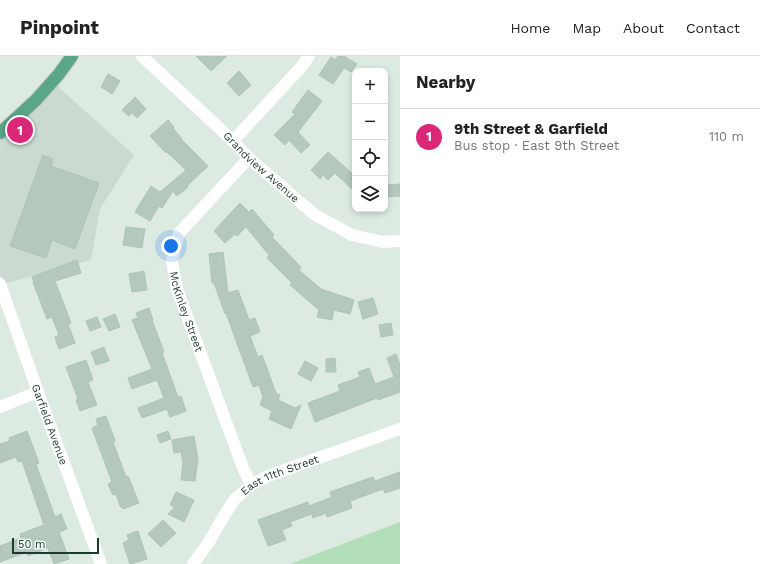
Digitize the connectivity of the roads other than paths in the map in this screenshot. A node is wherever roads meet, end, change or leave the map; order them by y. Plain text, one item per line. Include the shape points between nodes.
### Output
1 (72, 56) edge
2 (142, 56) edge
3 (308, 56) edge
4 (0, 133) edge
5 (233, 141) junction
6 (249, 158) junction
7 (400, 241) edge
8 (0, 284) edge
9 (38, 392) junction
10 (0, 407) edge
11 (400, 429) edge
12 (251, 485) junction
13 (101, 564) edge
14 (193, 564) edge

1 - 4 main road via 36,100
2 - 5 street, Grandview Avenue
3 - 5 street via 302,66
5 - 6 street, Grandview Avenue
6 - 7 street, Grandview Avenue via 316,215 352,235 383,242
6 - 12 street, McKinley Street via 178,233 172,261 177,289
8 - 9 street, Garfield Avenue
9 - 10 street
9 - 13 street, Garfield Avenue
11 - 12 street, East 11th Street via 268,476
12 - 14 street, East 11th Street via 235,499

